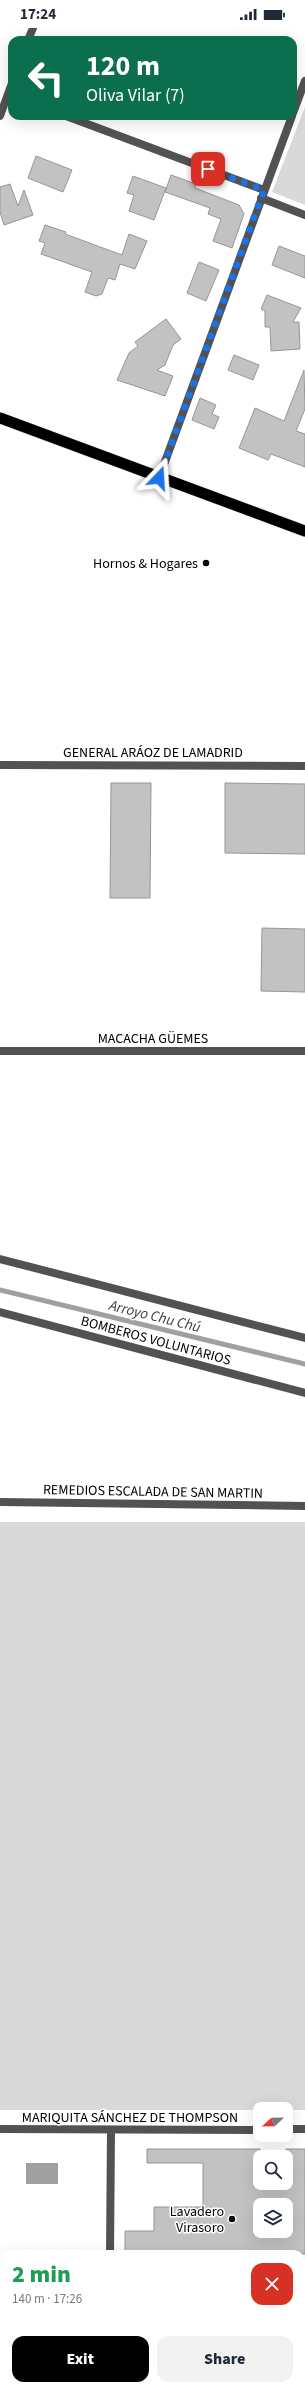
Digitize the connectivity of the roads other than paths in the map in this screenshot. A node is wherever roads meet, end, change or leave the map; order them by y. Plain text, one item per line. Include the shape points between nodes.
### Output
1 (305, 81) edge
2 (8, 99) edge
3 (297, 102) edge
4 (0, 116) edge
5 (76, 120) edge
6 (291, 120) edge
7 (263, 194) junction
8 (305, 215) edge
9 (0, 418) edge
10 (159, 478) junction
11 (305, 531) edge
12 (0, 765) edge
13 (305, 766) edge
14 (0, 1051) edge
15 (305, 1051) edge
16 (0, 1259) edge
17 (0, 1312) edge
18 (305, 1338) edge
19 (305, 1393) edge
20 (0, 1502) edge
21 (305, 1506) edge
22 (293, 2129) edge
23 (305, 2129) edge
24 (0, 2130) edge
25 (253, 2130) edge
26 (111, 2131) junction
27 (110, 2250) edge

1 - 3 street
2 - 4 street
5 - 7 street
6 - 7 street
7 - 8 street
7 - 10 street
9 - 10 highway
10 - 11 highway
12 - 13 street, GENERAL ARÁOZ DE LAMADRID
14 - 15 street, MACACHA GÜEMES
16 - 18 street
17 - 19 street, BOMBEROS VOLUNTARIOS
20 - 21 street, REMEDIOS ESCALADA DE SAN MARTIN
22 - 23 street
24 - 26 street, MARIQUITA SÁNCHEZ DE THOMPSON
25 - 26 street, MARIQUITA SÁNCHEZ DE THOMPSON
26 - 27 street

